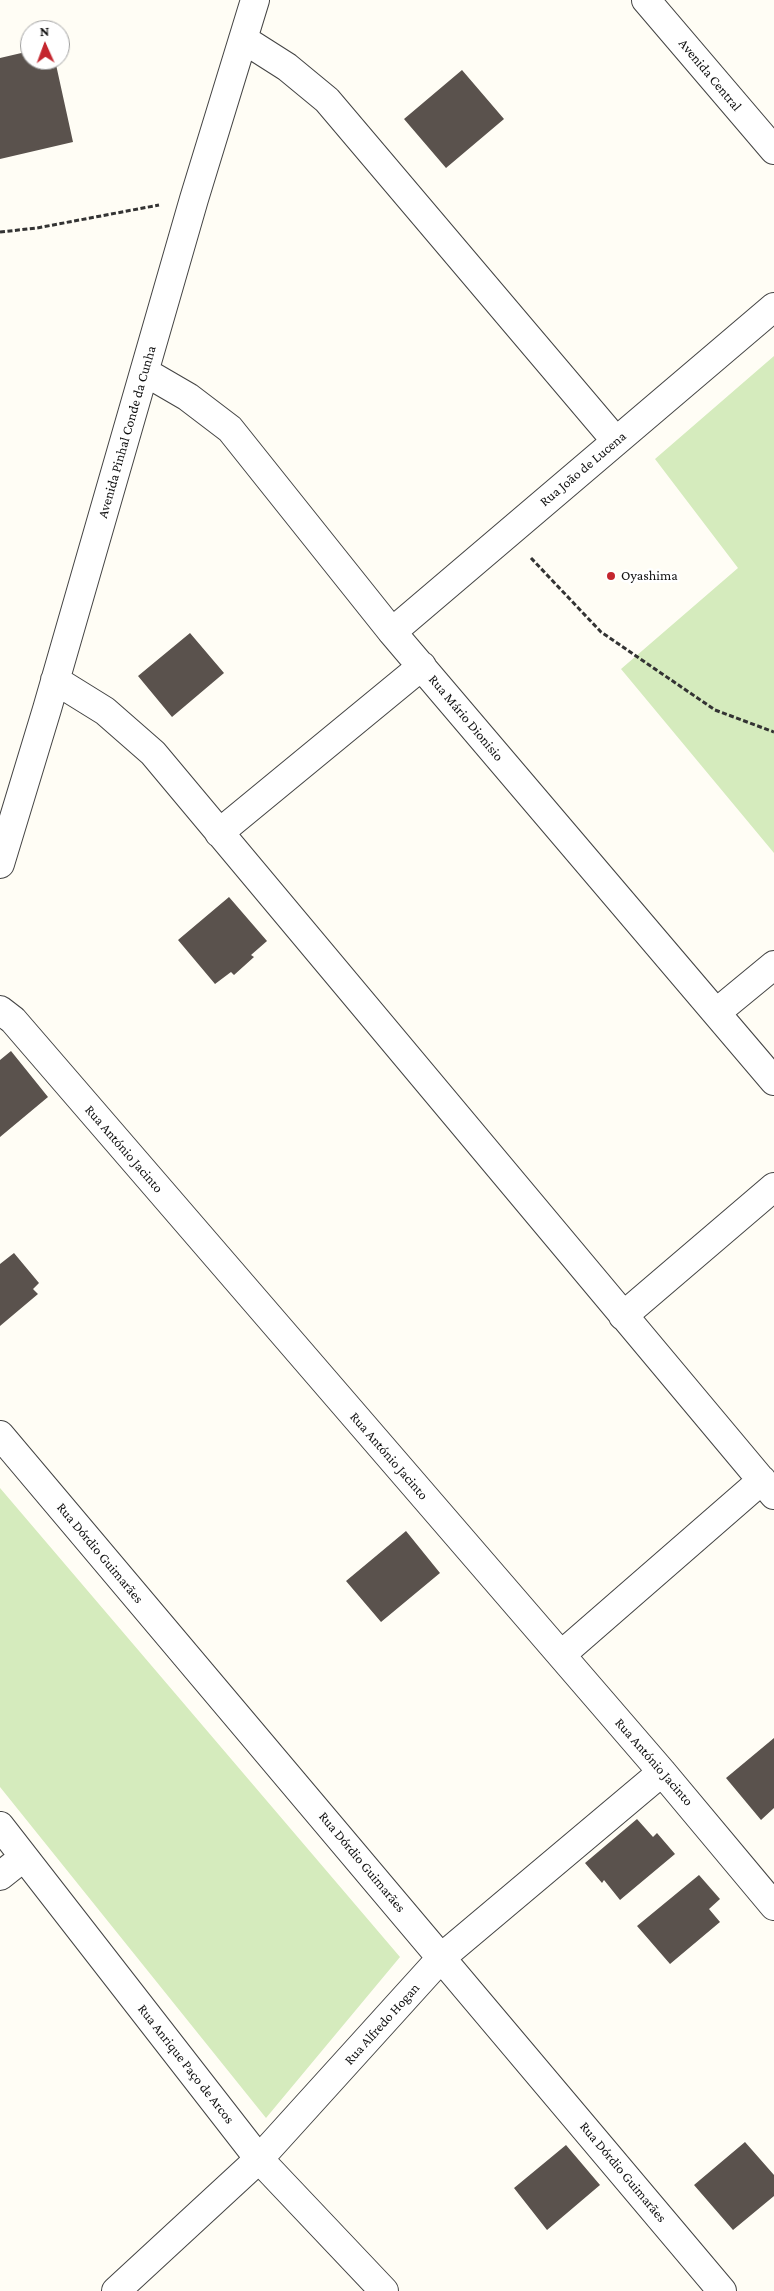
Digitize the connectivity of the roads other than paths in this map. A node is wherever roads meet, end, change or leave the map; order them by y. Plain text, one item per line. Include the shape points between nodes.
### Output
1 (255, 0) edge
2 (646, 0) edge
3 (243, 39) junction
4 (774, 150) edge
5 (774, 307) edge
6 (145, 372) junction
7 (616, 441) junction
8 (392, 632) junction
9 (422, 666) junction
10 (55, 680) junction
11 (219, 833) junction
12 (0, 864) edge
13 (774, 965) edge
14 (0, 1010) edge
15 (717, 1012) junction
16 (774, 1081) edge
17 (774, 1187) edge
18 (623, 1316) junction
19 (0, 1435) edge
20 (768, 1488) edge
21 (561, 1655) junction
22 (662, 1772) junction
23 (0, 1826) edge
24 (24, 1857) junction
25 (0, 1876) edge
26 (774, 1906) edge
27 (442, 1957) junction
28 (259, 2158) junction
29 (116, 2291) edge
30 (384, 2291) edge
31 (722, 2291) edge

1 - 3 street, Avenida Pinhal Conde da Cunha
2 - 4 street, Avenida Central
3 - 6 street, Avenida Pinhal Conde da Cunha
3 - 7 street via 287,67 327,100
5 - 7 street, Rua João de Lucena
6 - 8 street, Rua Mário Dionisio via 188,397 230,429
6 - 10 street, Avenida Pinhal Conde da Cunha
7 - 8 street, Rua João de Lucena
8 - 9 street, Rua Mário Dionisio
9 - 11 street
9 - 15 street, Rua Mário Dionisio
10 - 11 street via 105,711 153,753
10 - 12 street, Avenida Pinhal Conde da Cunha
11 - 18 street
13 - 15 street
14 - 21 street, Rua António Jacinto via 13,1020
15 - 16 street, Rua Mário Dionisio
17 - 18 street
18 - 20 street
19 - 27 street, Rua Dórdio Guimarães
20 - 21 street
21 - 22 street, Rua António Jacinto
22 - 26 street, Rua António Jacinto
22 - 27 street, Rua Alfredo Hogan
23 - 24 street, Rua Anrique Paço de Arcos
24 - 25 street
24 - 28 street, Rua Anrique Paço de Arcos
27 - 28 street, Rua Alfredo Hogan
27 - 31 street, Rua Dórdio Guimarães
28 - 29 street, Rua Alfredo Hogan
28 - 30 street, Rua Anrique Paço de Arcos

